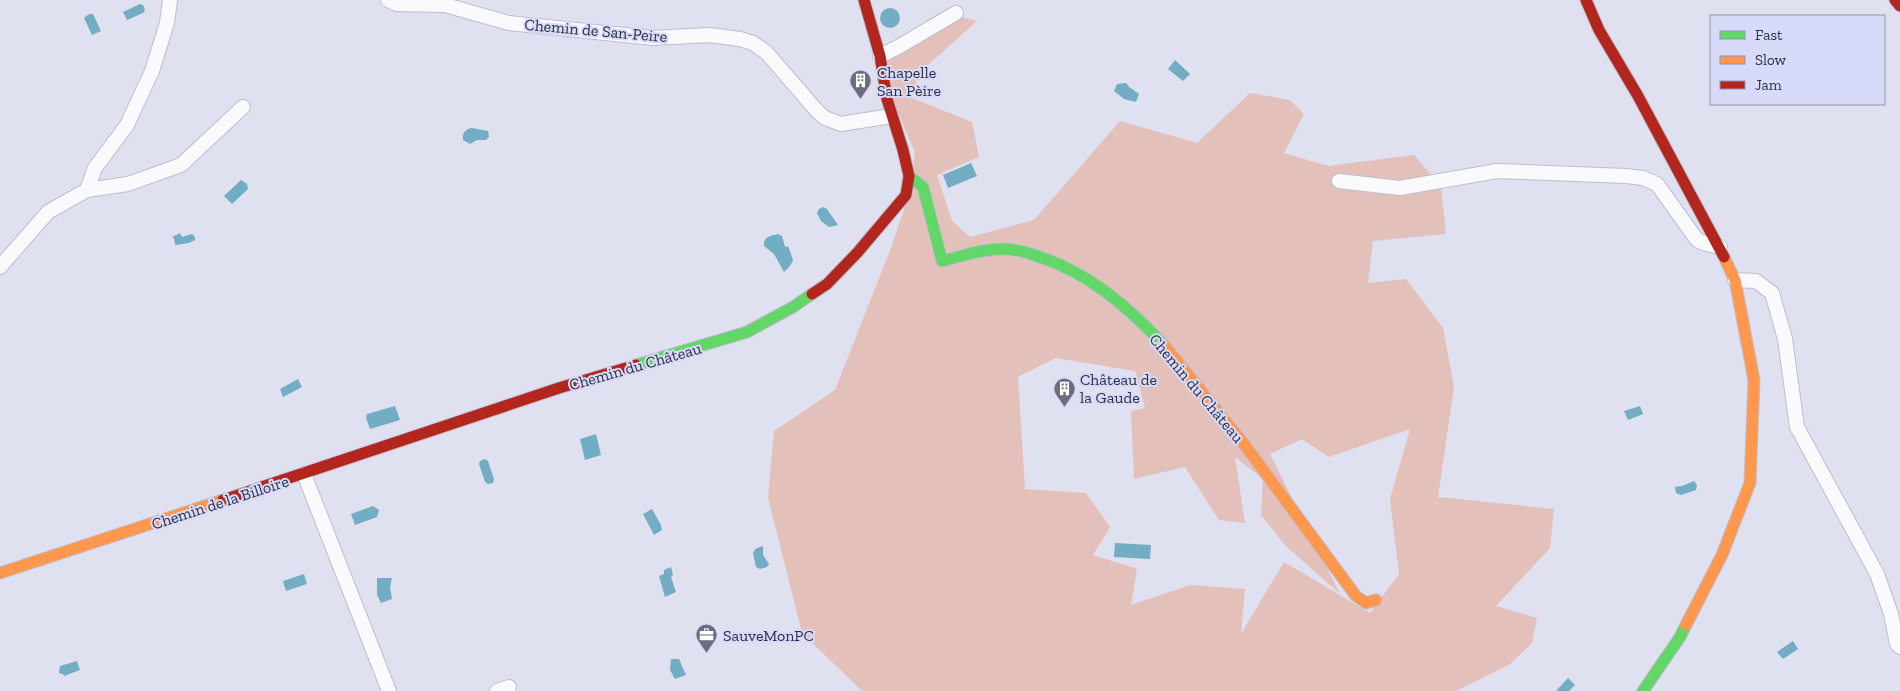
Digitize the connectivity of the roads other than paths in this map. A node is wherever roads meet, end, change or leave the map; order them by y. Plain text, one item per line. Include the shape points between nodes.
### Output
1 (170, 0) edge
2 (388, 0) edge
3 (864, 0) edge
4 (1586, 0) edge
5 (1896, 0) edge
6 (1900, 6) edge
7 (956, 13) dead end
8 (880, 56) junction
9 (243, 107) dead end
10 (892, 116) junction
11 (909, 176) junction
12 (1339, 181) dead end
13 (87, 190) junction
14 (1720, 247) junction
15 (0, 267) edge
16 (1735, 280) junction
17 (304, 474) junction
18 (0, 573) edge
19 (1376, 600) dead end
20 (1900, 647) edge
21 (389, 691) edge
22 (1643, 691) edge

1 - 13 street via 167,23 152,72 128,125 95,168
2 - 10 street, Chemin de San-Peire via 397,4 445,5 509,23 653,38 709,35 740,39 767,53 817,111 833,122 841,124
3 - 8 street, Chemin du Château
4 - 14 street
5 - 6 street
7 - 8 street
8 - 10 street, Chemin du Château
9 - 13 street via 181,165 128,184
10 - 11 street, Chemin du Château
11 - 17 street, Chemin du Château via 906,195 827,284 747,332 559,388
11 - 19 street, Chemin du Château via 923,187 942,261 992,248 1023,250 1072,269 1124,304 1180,362 1356,596 1366,603
12 - 14 street via 1400,188 1497,171 1643,178 1657,184 1697,240
13 - 15 street via 48,212
14 - 16 street
16 - 20 street via 1756,281 1772,293 1786,339 1797,427 1877,574
16 - 22 street via 1754,380 1750,484 1722,555 1680,637
17 - 18 street, Chemin de la Billoire
17 - 21 street, Chemin de la Billoire

